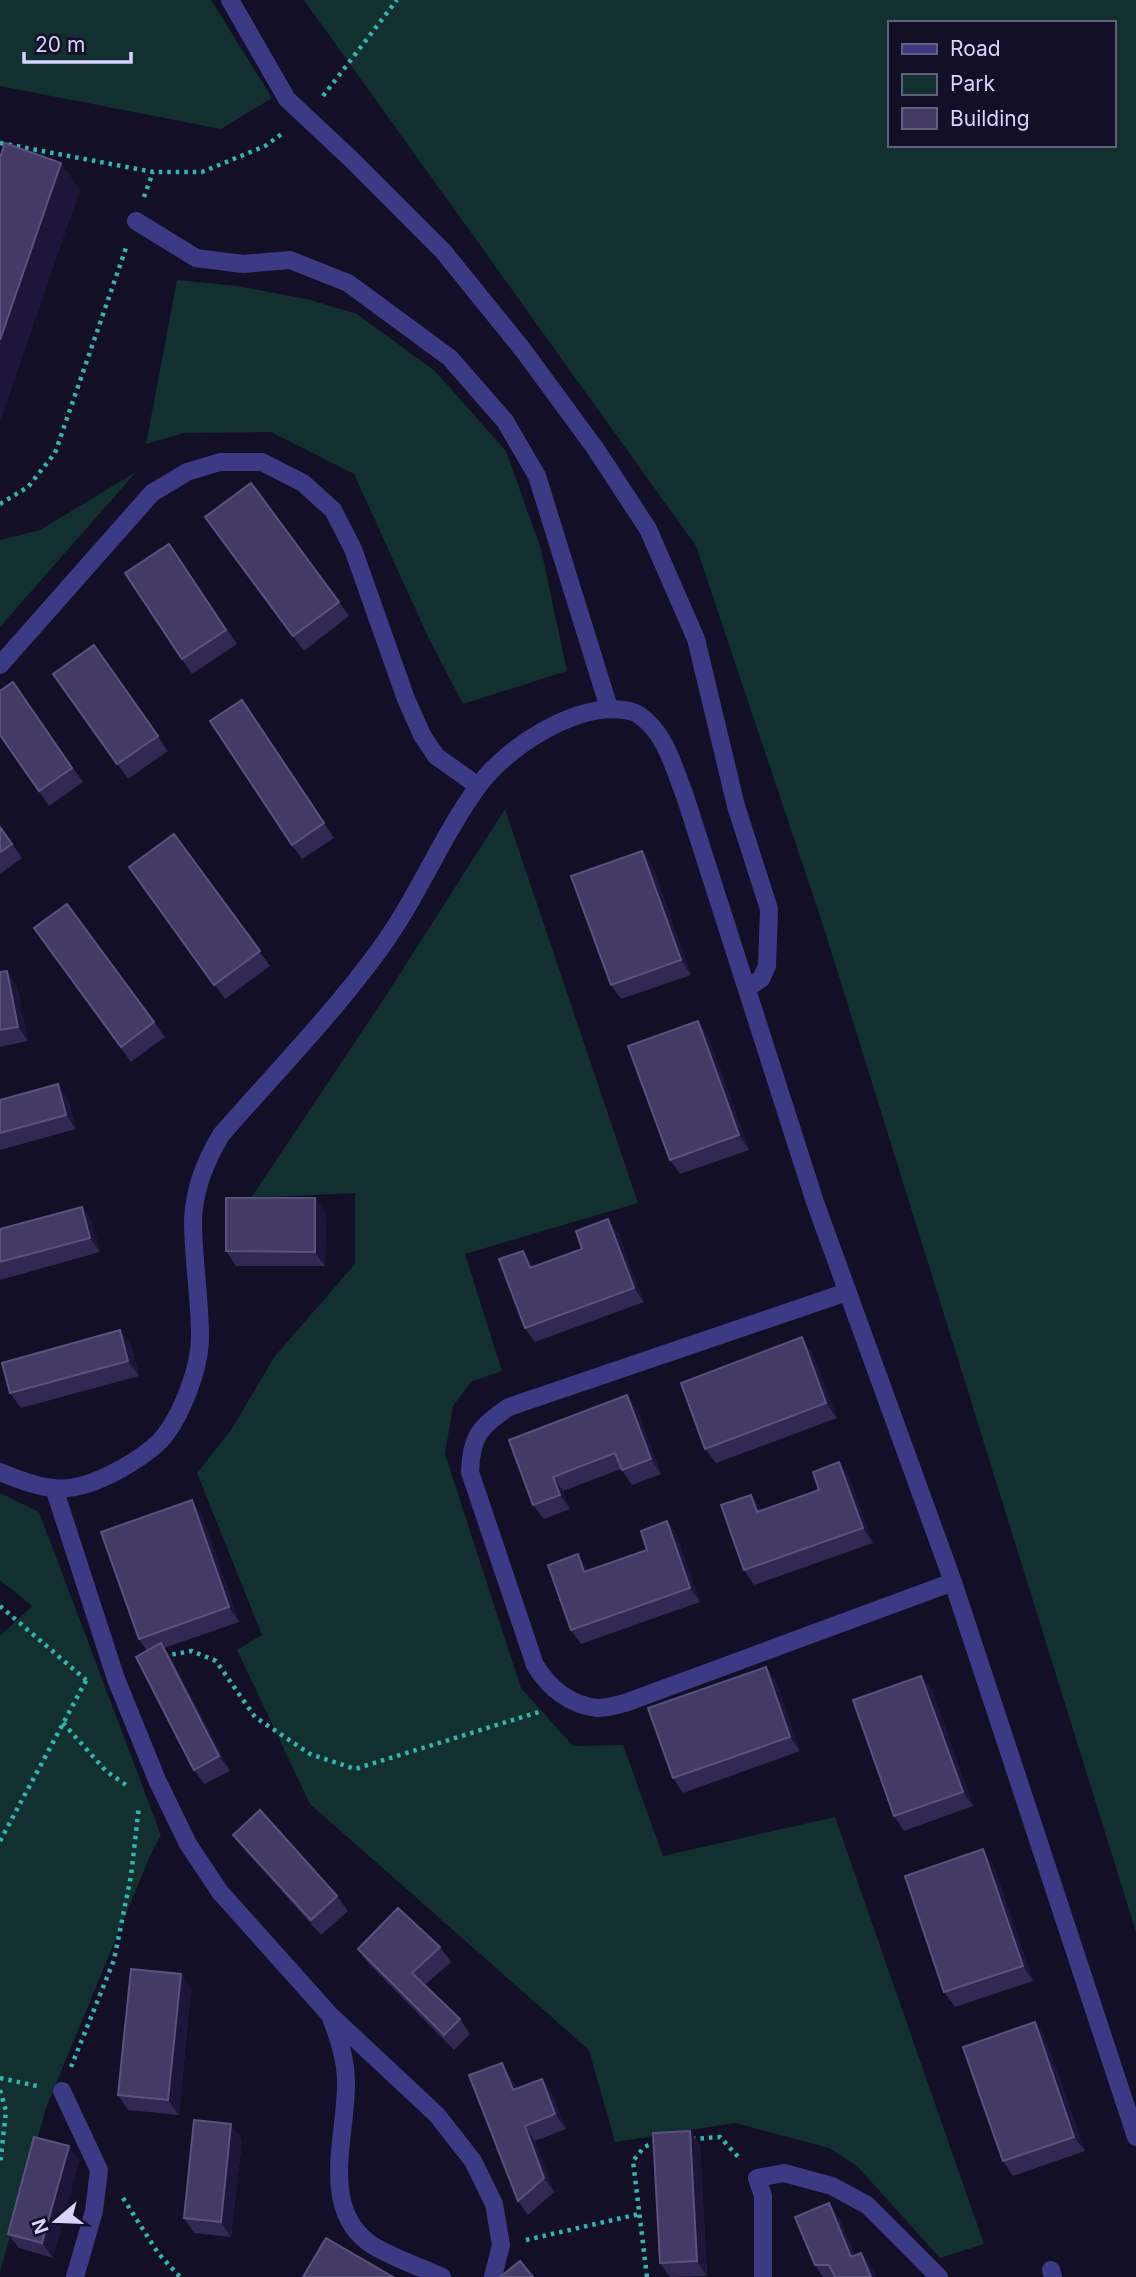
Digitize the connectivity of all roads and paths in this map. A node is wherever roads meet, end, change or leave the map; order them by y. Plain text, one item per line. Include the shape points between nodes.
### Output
1 (230, 0) edge
2 (397, 0) edge
3 (306, 117) junction
4 (0, 143) edge
5 (153, 172) junction
6 (136, 221) junction
7 (0, 504) edge
8 (0, 665) edge
9 (609, 708) junction
10 (478, 786) junction
11 (747, 988) junction
12 (848, 1292) junction
13 (0, 1472) edge
14 (54, 1488) junction
15 (953, 1582) junction
16 (0, 1606) edge
17 (105, 1646) junction
18 (112, 1665) junction
19 (86, 1680) junction
20 (575, 1702) junction
21 (64, 1723) junction
22 (0, 1841) edge
23 (330, 2015) junction
24 (0, 2078) edge
25 (0, 2090) edge
26 (62, 2091) junction
27 (1136, 2137) edge
28 (682, 2139) edge
29 (669, 2140) edge
30 (0, 2165) edge
31 (757, 2178) junction
32 (123, 2197) dead end
33 (639, 2214) junction
34 (501, 2245) junction
35 (75, 2277) edge
36 (180, 2277) edge
37 (442, 2277) edge
38 (493, 2277) edge
39 (647, 2277) edge
40 (763, 2277) edge
41 (939, 2277) edge

1 - 3 street via 287,99
2 - 3 path
3 - 5 path via 265,146 202,172
3 - 11 street via 443,251 523,350 648,529 696,639 717,736 769,909 767,966 761,979
4 - 5 path
5 - 6 path
6 - 7 path via 55,453 28,487
6 - 9 street via 197,258 243,264 289,260 348,283 450,358 505,421 537,476
8 - 10 street via 152,493 187,472 220,462 262,462 303,483 333,510 353,549 422,735 436,756
9 - 10 street via 552,726 495,765
9 - 11 street via 636,712 650,723 668,750
10 - 14 street via 394,930 360,976 221,1135 206,1159 193,1218 200,1340 182,1406 161,1440 136,1461 80,1487
11 - 12 street
12 - 15 street
12 - 20 street via 509,1407 477,1434 470,1472 535,1665 545,1681
13 - 14 street
14 - 17 street
15 - 20 street via 625,1703 598,1708
15 - 27 street
16 - 19 path
17 - 18 street
17 - 19 path
18 - 20 path via 192,1651 216,1661 255,1717 310,1754 355,1769
18 - 23 street via 157,1780 188,1844 220,1892
19 - 21 path
21 - 22 path
21 - 26 path via 106,1772 141,1794 114,1959
23 - 34 street via 438,2115 473,2161 494,2204
23 - 37 street via 340,2040 346,2081 339,2171 342,2207 353,2227 370,2243
24 - 26 path
25 - 30 path via 6,2111
26 - 35 street via 99,2170 94,2211
28 - 31 path via 720,2137
29 - 33 path via 644,2147 633,2161
31 - 40 street via 763,2196
31 - 41 street via 784,2173 832,2186 867,2205
32 - 36 path via 158,2253
33 - 34 path
33 - 39 path
34 - 38 street

